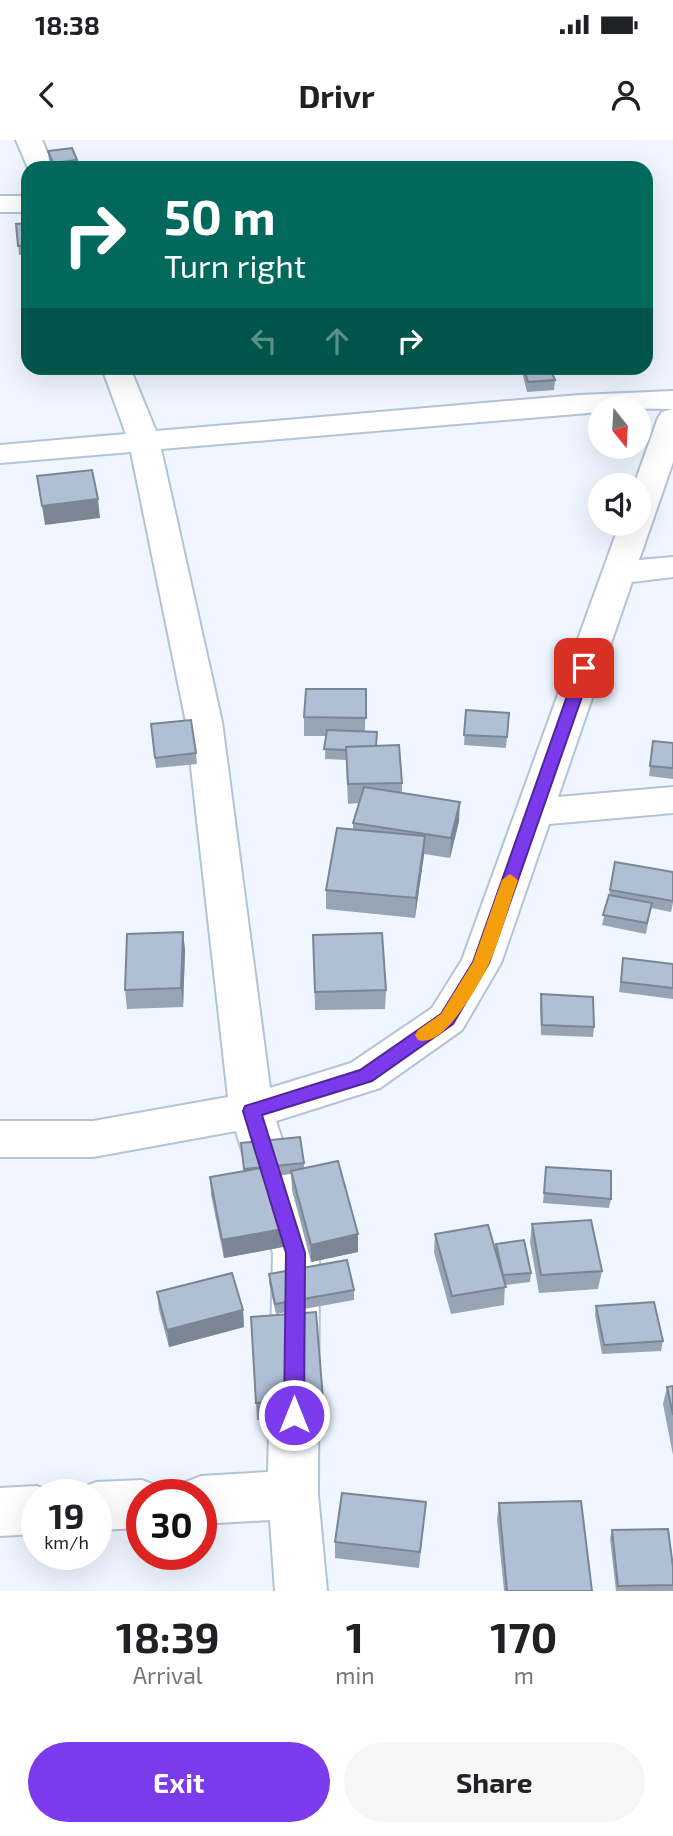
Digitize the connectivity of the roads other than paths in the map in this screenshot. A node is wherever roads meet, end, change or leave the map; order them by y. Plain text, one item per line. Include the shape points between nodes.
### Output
1 (29, 140) edge
2 (38, 161) edge
3 (0, 204) edge
4 (21, 204) edge
5 (120, 375) edge
6 (673, 400) edge
7 (673, 418) edge
8 (144, 440) junction
9 (0, 454) edge
10 (651, 481) edge
11 (631, 536) edge
12 (673, 567) edge
13 (618, 573) junction
14 (673, 800) edge
15 (534, 812) junction
16 (251, 1111) junction
17 (0, 1139) edge
18 (293, 1495) junction
19 (217, 1499) edge
20 (21, 1511) edge
21 (0, 1512) edge
22 (301, 1591) edge

1 - 2 street
3 - 4 street
5 - 8 street
6 - 8 street
7 - 10 street
8 - 9 street
8 - 16 street via 204,722
11 - 13 street
12 - 13 street
13 - 15 street
14 - 15 street
15 - 16 street via 481,963 447,1019 365,1076
16 - 17 street via 93,1139
16 - 18 street via 296,1253
18 - 19 street
18 - 22 street
20 - 21 street

